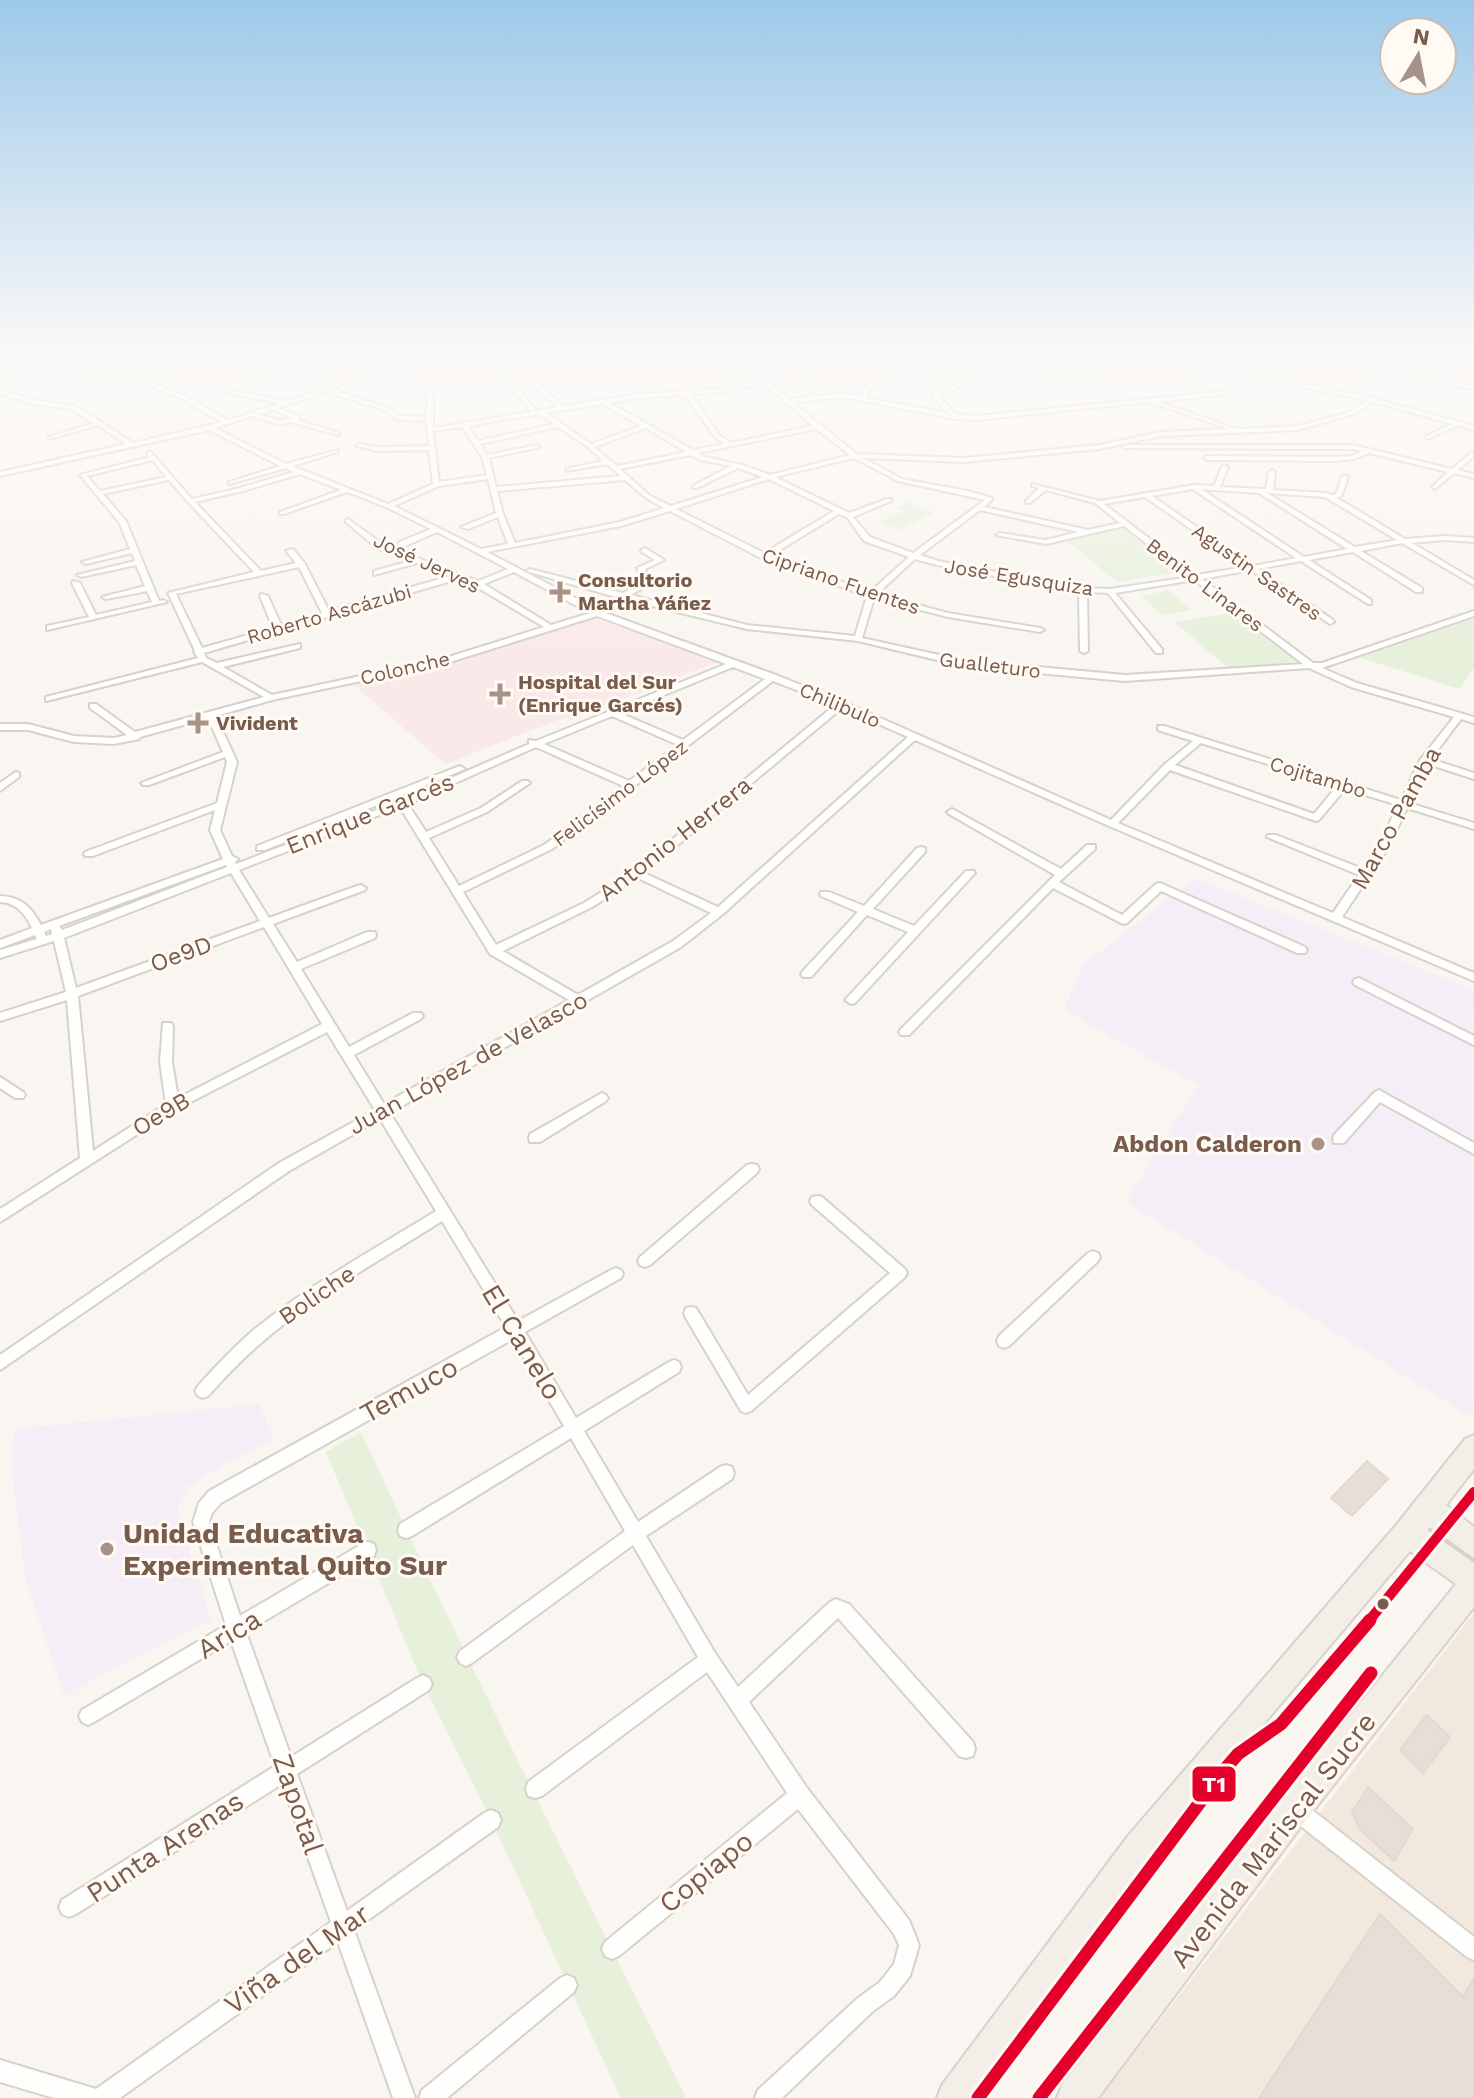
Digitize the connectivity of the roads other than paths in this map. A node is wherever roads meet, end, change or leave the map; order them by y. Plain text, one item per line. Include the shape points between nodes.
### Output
1 (72, 457) edge
2 (267, 457) edge
3 (316, 457) edge
4 (433, 457) edge
5 (485, 457) edge
6 (602, 457) edge
7 (672, 457) edge
8 (699, 457) edge
9 (851, 457) edge
10 (857, 457) edge
11 (880, 457) edge
12 (996, 457) edge
13 (1354, 457) edge
14 (1397, 457) edge
15 (1469, 457) edge
16 (154, 458) joint
17 (1207, 458) dead end
18 (608, 462) junction
19 (0, 466) edge
20 (285, 466) junction
21 (736, 466) junction
22 (1225, 467) dead end
23 (616, 468) junction
24 (568, 470) dead end
25 (1452, 471) junction
26 (4, 472) edge
27 (300, 472) junction
28 (1272, 472) dead end
29 (1474, 476) edge
30 (489, 477) junction
31 (769, 477) junction
32 (1345, 477) dead end
33 (171, 478) junction
34 (625, 478) junction
35 (231, 483) dead end
36 (437, 484) junction
37 (1034, 485) dead end
38 (695, 487) dead end
39 (1194, 487) junction
40 (1435, 487) dead end
41 (1044, 488) junction
42 (492, 489) junction
43 (1216, 489) junction
44 (347, 490) junction
45 (1259, 491) junction
46 (1269, 491) junction
47 (98, 493) junction
48 (1145, 494) junction
49 (1334, 497) junction
50 (889, 500) dead end
51 (190, 501) junction
52 (1028, 502) dead end
53 (1098, 503) junction
54 (388, 506) junction
55 (980, 508) junction
56 (669, 510) junction
57 (839, 511) junction
58 (282, 513) dead end
59 (500, 514) junction
60 (849, 516) junction
61 (348, 521) dead end
62 (1125, 524) junction
63 (465, 527) dead end
64 (437, 529) junction
65 (1090, 533) junction
66 (1000, 535) dead end
67 (1474, 540) edge
68 (1403, 541) junction
69 (402, 544) dead end
70 (512, 544) junction
71 (645, 550) dead end
72 (1353, 550) junction
73 (133, 551) junction
74 (290, 551) dead end
75 (483, 551) junction
76 (764, 556) junction
77 (913, 557) junction
78 (1304, 560) junction
79 (417, 561) junction
80 (86, 562) dead end
81 (138, 562) junction
82 (301, 564) junction
83 (511, 567) junction
84 (1253, 569) junction
85 (259, 573) junction
86 (377, 573) dead end
87 (459, 576) junction
88 (1196, 578) junction
89 (1474, 583) edge
90 (478, 584) junction
91 (148, 588) junction
92 (1083, 590) junction
93 (1419, 590) dead end
94 (1110, 591) junction
95 (871, 595) junction
96 (173, 596) junction
97 (264, 596) dead end
98 (622, 596) junction
99 (106, 597) dead end
100 (1368, 602) dead end
101 (156, 603) junction
102 (597, 613) junction
103 (1474, 613) edge
104 (326, 614) junction
105 (94, 618) junction
106 (1330, 622) dead end
107 (549, 627) junction
108 (50, 628) dead end
109 (278, 629) junction
110 (1040, 630) dead end
111 (858, 639) junction
112 (297, 646) dead end
113 (1084, 651) dead end
114 (1159, 651) dead end
115 (200, 656) junction
116 (730, 661) junction
117 (216, 666) junction
118 (1311, 666) junction
119 (773, 677) junction
120 (271, 698) junction
121 (49, 699) dead end
122 (841, 704) junction
123 (93, 706) dead end
124 (609, 712) junction
125 (211, 715) junction
126 (1459, 716) junction
127 (1474, 720) edge
128 (0, 727) edge
129 (1161, 728) dead end
130 (914, 736) junction
131 (136, 737) junction
132 (1198, 741) junction
133 (532, 742) junction
134 (684, 744) junction
135 (229, 753) junction
136 (1425, 760) junction
137 (1168, 766) junction
138 (16, 775) dead end
139 (1474, 776) edge
140 (146, 783) dead end
141 (525, 783) dead end
142 (629, 785) junction
143 (1343, 785) junction
144 (0, 788) edge
145 (400, 799) junction
146 (1405, 803) junction
147 (220, 805) junction
148 (952, 812) dead end
149 (1112, 824) junction
150 (1474, 826) edge
151 (424, 837) junction
152 (1272, 837) dead end
153 (1091, 847) dead end
154 (921, 850) dead end
155 (89, 854) dead end
156 (231, 864) junction
157 (970, 873) dead end
158 (637, 874) junction
159 (1368, 875) junction
160 (1058, 879) junction
161 (361, 888) dead end
162 (456, 891) junction
163 (825, 894) dead end
164 (0, 899) edge
165 (719, 912) junction
166 (1335, 919) junction
167 (267, 922) junction
168 (56, 931) junction
169 (916, 931) junction
170 (371, 935) dead end
171 (41, 936) junction
172 (0, 944) edge
173 (1301, 950) dead end
174 (494, 951) junction
175 (0, 954) edge
176 (295, 967) junction
177 (807, 974) dead end
178 (1474, 977) edge
179 (1359, 982) dead end
180 (72, 994) junction
181 (851, 1000) dead end
182 (579, 1001) junction
183 (417, 1016) dead end
184 (0, 1017) edge
185 (330, 1025) junction
186 (167, 1026) dead end
187 (905, 1032) dead end
188 (1474, 1041) edge
189 (347, 1054) junction
190 (0, 1082) edge
191 (19, 1095) dead end
192 (602, 1098) dead end
193 (173, 1106) junction
194 (381, 1112) junction
195 (535, 1138) dead end
196 (1339, 1139) dead end
197 (1474, 1149) edge
198 (87, 1160) junction
199 (752, 1169) dead end
200 (817, 1201) dead end
201 (443, 1214) junction
202 (0, 1216) edge
203 (1093, 1257) dead end
204 (645, 1261) dead end
205 (616, 1274) dead end
206 (691, 1313) dead end
207 (516, 1330) junction
208 (1004, 1341) dead end
209 (0, 1363) edge
210 (674, 1367) dead end
211 (203, 1391) dead end
212 (573, 1428) junction
213 (1474, 1448) edge
214 (726, 1473) dead end
215 (1428, 1508) junction
216 (205, 1509) joint
217 (406, 1530) dead end
218 (1408, 1533) junction
219 (634, 1534) junction
220 (1474, 1544) edge
221 (368, 1550) dead end
222 (1474, 1582) edge
223 (236, 1630) junction
224 (466, 1657) dead end
225 (709, 1659) junction
226 (423, 1684) dead end
227 (738, 1700) junction
228 (88, 1716) dead end
229 (966, 1749) dead end
230 (287, 1769) junction
231 (535, 1789) dead end
232 (800, 1795) junction
233 (1295, 1809) junction
234 (491, 1820) dead end
235 (69, 1907) dead end
236 (341, 1928) junction
237 (612, 1949) dead end
238 (1474, 1950) edge
239 (567, 1985) dead end
240 (0, 2071) edge
241 (90, 2098) edge
242 (102, 2098) edge
243 (404, 2098) edge
244 (430, 2098) edge
245 (766, 2098) edge
246 (955, 2098) edge
247 (1075, 2098) edge

1 - 26 street
2 - 20 street, Chilibulo
3 - 20 street
4 - 36 street
5 - 30 street
6 - 18 street, Cipriano Fuentes
7 - 23 street
8 - 21 street, José Egusquiza
9 - 31 street
10 - 55 street via 899,479 990,499
11 - 12 street
13 - 17 street
14 - 25 street
15 - 25 street
16 - 33 street
16 - 47 street via 83,475
18 - 23 street, Cipriano Fuentes
18 - 24 street
19 - 26 street
20 - 27 street, Chilibulo
20 - 35 street
21 - 31 street, José Egusquiza
21 - 38 street
22 - 43 street
23 - 34 street, Cipriano Fuentes
25 - 29 street
25 - 40 street
27 - 44 street, Chilibulo
27 - 51 street
28 - 46 street
30 - 36 street
30 - 42 street
31 - 56 street
31 - 57 street, José Egusquiza
32 - 49 street
33 - 47 street
33 - 51 street
34 - 42 street
34 - 56 street, Cipriano Fuentes
36 - 54 street
37 - 41 street
39 - 43 street
39 - 48 street
39 - 78 street
41 - 52 street
41 - 53 street
42 - 59 street
43 - 45 street
44 - 54 street, Chilibulo
44 - 58 street
45 - 46 street
45 - 72 street
46 - 49 street
47 - 73 street via 122,521
48 - 53 street
48 - 84 street, Agustin Sastres
49 - 68 street
50 - 60 street
51 - 85 street
53 - 62 street, Benito Linares
54 - 64 street, Chilibulo
55 - 65 street
55 - 77 street
56 - 70 street via 597,530
56 - 76 street, Cipriano Fuentes
57 - 60 street, José Egusquiza
57 - 76 street
59 - 63 street
59 - 70 street
60 - 77 street, José Egusquiza via 867,539
61 - 79 street, José Jerves via 381,547
62 - 65 street
62 - 88 street, Benito Linares
64 - 69 street
64 - 75 street, Chilibulo
65 - 66 street via 1046,542
67 - 68 street, José Egusquiza
68 - 72 street, José Egusquiza
68 - 89 street
70 - 75 street
71 - 98 street via 660,560 641,568 647,583
72 - 78 street, José Egusquiza
72 - 93 street
73 - 80 street
73 - 81 street
74 - 82 street
75 - 83 street, Chilibulo
76 - 95 street, Cipriano Fuentes
77 - 92 street, José Egusquiza
77 - 95 street
78 - 84 street, José Egusquiza
78 - 100 street
79 - 86 street
79 - 87 street, José Jerves
81 - 91 street
81 - 105 street via 78,579
82 - 85 street
82 - 104 street
83 - 90 street
83 - 98 street, Gualleturo
83 - 102 street, Chilibulo
84 - 88 street, José Egusquiza
84 - 106 street, Agustin Sastres
85 - 96 street
87 - 90 street, José Jerves
87 - 104 street, Roberto Ascázubi
88 - 94 street, José Egusquiza
88 - 118 street, Benito Linares
90 - 107 street, José Jerves
91 - 99 street
91 - 101 street
92 - 94 street, José Egusquiza
92 - 113 street
94 - 114 street
95 - 110 street, Cipriano Fuentes
95 - 111 street
96 - 101 street
96 - 115 street
97 - 109 street
98 - 111 street, Gualleturo via 747,627
101 - 105 street
102 - 107 street, Colonche
102 - 116 street, Chilibulo
103 - 118 street, Gualleturo
104 - 109 street, Roberto Ascázubi
105 - 108 street
107 - 120 street, Colonche via 447,660
109 - 115 street, Roberto Ascázubi
111 - 118 street, Gualleturo via 962,663 1125,678
112 - 117 street
115 - 117 street
115 - 121 street, Roberto Ascázubi
116 - 119 street, Chilibulo
116 - 124 street, Enrique Garcés
117 - 120 street
118 - 126 street via 1354,685
119 - 122 street, Chilibulo
119 - 134 street, Felicísimo López
120 - 125 street, Colonche
122 - 130 street, Chilibulo
122 - 158 street, Antonio Herrera
123 - 131 street
124 - 133 street, Enrique Garcés
124 - 134 street
125 - 131 street, Colonche
125 - 135 street
126 - 127 street
126 - 136 street, Marco Pamba
128 - 131 street, Colonche via 28,727 93,742
129 - 132 street, Cojitambo
130 - 149 street, Chilibulo
130 - 165 street, Juan López de Velasco
132 - 137 street
132 - 143 street, Cojitambo
133 - 142 street
133 - 145 street, Enrique Garcés
134 - 142 street, Felicísimo López
135 - 140 street
135 - 147 street, El Canelo via 232,762
136 - 139 street
136 - 146 street, Marco Pamba
137 - 143 street via 1316,818
137 - 149 street
138 - 144 street
141 - 151 street via 484,810
142 - 162 street, Felicísimo López via 548,847
143 - 146 street, Cojitambo
145 - 151 street
145 - 156 street, Enrique Garcés
146 - 150 street, Cojitambo
146 - 159 street, Marco Pamba
147 - 155 street
147 - 156 street, El Canelo via 215,836
148 - 160 street
149 - 166 street, Chilibulo
151 - 162 street
152 - 159 street
153 - 160 street
154 - 177 street
156 - 167 street, El Canelo
156 - 168 street, Enrique Garcés
157 - 169 street
158 - 165 street
158 - 174 street, Antonio Herrera via 588,905
159 - 166 street, Marco Pamba
160 - 173 street via 1123,920 1160,886
160 - 187 street
161 - 167 street, Oe9D
162 - 174 street
163 - 169 street
164 - 171 street via 22,903
165 - 182 street, Juan López de Velasco via 677,944
166 - 178 street, Chilibulo
167 - 176 street, El Canelo
167 - 180 street, Oe9D
168 - 171 street, Enrique Garcés
168 - 180 street
169 - 181 street
170 - 176 street
171 - 172 street, Enrique Garcés
171 - 175 street, Enrique Garcés
174 - 182 street
176 - 185 street, El Canelo
179 - 188 street
180 - 184 street, Oe9D
180 - 198 street
182 - 194 street, Juan López de Velasco
183 - 189 street
185 - 189 street, El Canelo
185 - 193 street, Oe9B
186 - 193 street
189 - 194 street, El Canelo
190 - 191 street
192 - 195 street
193 - 198 street, Oe9B
194 - 201 street, El Canelo
194 - 209 street, Juan López de Velasco via 249,1189
196 - 197 street via 1379,1095
198 - 202 street, Oe9B
199 - 204 street
200 - 206 street via 900,1273 746,1406
201 - 207 street, El Canelo
201 - 211 street, Boliche via 242,1348
203 - 208 street
205 - 207 street, Temuco
207 - 212 street, El Canelo
207 - 216 street, Temuco via 215,1497
210 - 212 street
212 - 217 street
212 - 219 street, El Canelo
213 - 215 main road
214 - 219 street
215 - 218 main road
215 - 220 main road
216 - 223 street, Zapotal via 201,1522
218 - 222 main road
218 - 246 main road via 1139,1847
219 - 224 street
219 - 225 street, El Canelo
221 - 223 street, Arica
222 - 233 main road, Avenida Mariscal Sucre
223 - 228 street, Arica
223 - 230 street, Zapotal
225 - 227 street, El Canelo
225 - 231 street
226 - 230 street, Punta Arenas
227 - 229 street via 836,1608
227 - 232 street, El Canelo
230 - 235 street, Punta Arenas
230 - 236 street, Zapotal
232 - 237 street, Copiapo
232 - 245 street, El Canelo via 902,1927 909,1945 903,1969 887,1989
233 - 238 street
233 - 247 main road, Avenida Mariscal Sucre
234 - 236 street, Viña del Mar
236 - 242 street, Viña del Mar
236 - 243 street, Zapotal
239 - 244 street
240 - 241 street

